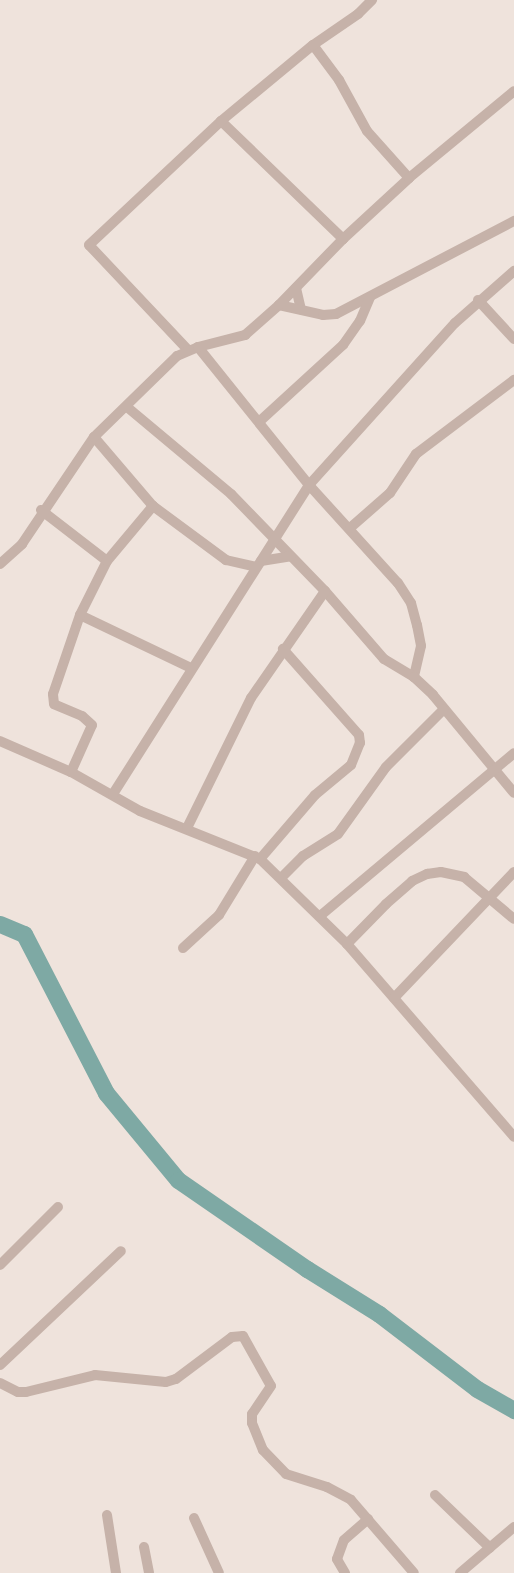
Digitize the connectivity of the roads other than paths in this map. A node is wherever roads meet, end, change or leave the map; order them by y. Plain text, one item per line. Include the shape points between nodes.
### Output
1 (372, 0) edge
2 (313, 45) junction
3 (514, 91) edge
4 (220, 121) junction
5 (408, 178) junction
6 (514, 221) edge
7 (343, 238) junction
8 (514, 270) edge
9 (296, 288) junction
10 (370, 297) junction
11 (478, 300) junction
12 (279, 306) junction
13 (301, 308) junction
14 (514, 339) edge
15 (198, 347) junction
16 (188, 350) junction
17 (514, 380) edge
18 (127, 407) junction
19 (260, 421) junction
20 (94, 437) junction
21 (309, 485) junction
22 (153, 506) junction
23 (41, 510) junction
24 (350, 528) junction
25 (277, 540) junction
26 (291, 556) junction
27 (107, 562) junction
28 (0, 564) edge
29 (259, 564) junction
30 (325, 591) junction
31 (80, 615) junction
32 (283, 648) junction
33 (191, 668) junction
34 (414, 677) junction
35 (443, 710) junction
36 (0, 741) edge
37 (514, 753) edge
38 (495, 770) junction
39 (71, 772) junction
40 (514, 793) edge
41 (113, 794) junction
42 (187, 828) junction
43 (257, 857) junction
44 (514, 872) edge
45 (281, 878) junction
46 (489, 897) junction
47 (320, 916) junction
48 (514, 919) edge
49 (348, 944) junction
50 (183, 948) dead end
51 (394, 998) junction
52 (514, 1137) edge
53 (58, 1207) dead end
54 (122, 1251) dead end
55 (0, 1265) edge
56 (0, 1365) edge
57 (0, 1383) edge
58 (435, 1495) dead end
59 (107, 1515) dead end
60 (194, 1518) dead end
61 (368, 1519) junction
62 (514, 1528) edge
63 (144, 1547) dead end
64 (490, 1548) junction
65 (116, 1573) edge
66 (149, 1573) edge
67 (219, 1573) edge
68 (345, 1573) edge
69 (414, 1573) edge
70 (460, 1573) edge

1 - 2 street via 342,27
2 - 4 street
2 - 5 street via 339,80 368,131
3 - 5 street
4 - 7 street
4 - 16 street via 90,245
5 - 7 street
6 - 10 street via 394,282
7 - 9 street
8 - 11 street
9 - 12 street
9 - 13 street
10 - 13 street via 336,314 323,315
10 - 19 street via 360,321 343,345
11 - 14 street
11 - 21 street
12 - 13 street
12 - 15 street via 245,335
15 - 16 street
15 - 19 street
16 - 18 street via 177,356
17 - 24 street via 416,454 390,493
18 - 20 street
18 - 25 street via 231,494
19 - 21 street
20 - 22 street
20 - 23 street
21 - 24 street
21 - 25 street
22 - 27 street
22 - 29 street via 226,560
23 - 27 street
23 - 28 street via 22,544
24 - 34 street via 384,565 411,603 420,646
25 - 26 street
25 - 29 street
26 - 29 street
26 - 30 street
27 - 31 street
29 - 33 street
30 - 32 street
30 - 34 street via 384,659
31 - 33 street
31 - 39 street via 53,694 54,704 82,716 92,725
32 - 42 street via 247,705
32 - 43 street via 359,735 360,743 351,765 315,795
33 - 41 street
34 - 35 street via 433,695
35 - 38 street
35 - 45 street via 386,767 338,834 303,856
36 - 39 street
37 - 38 street
38 - 40 street
38 - 47 street
39 - 41 street
41 - 42 street via 140,811
42 - 43 street
43 - 45 street
43 - 50 street via 219,915
44 - 46 street
45 - 47 street
46 - 48 street
46 - 49 street via 464,878 452,873 427,874 412,881 386,904
46 - 51 street
47 - 49 street
49 - 51 street
51 - 52 street
53 - 55 street
54 - 56 street
57 - 61 street via 18,1392 26,1392 95,1375 166,1382 176,1379 232,1336 243,1336 270,1386 252,1414 252,1423 263,1450 286,1474 340,1493
58 - 64 street
59 - 65 street
60 - 67 street
61 - 68 street via 344,1540 337,1559
61 - 69 street
62 - 64 street
63 - 66 street
64 - 70 street

